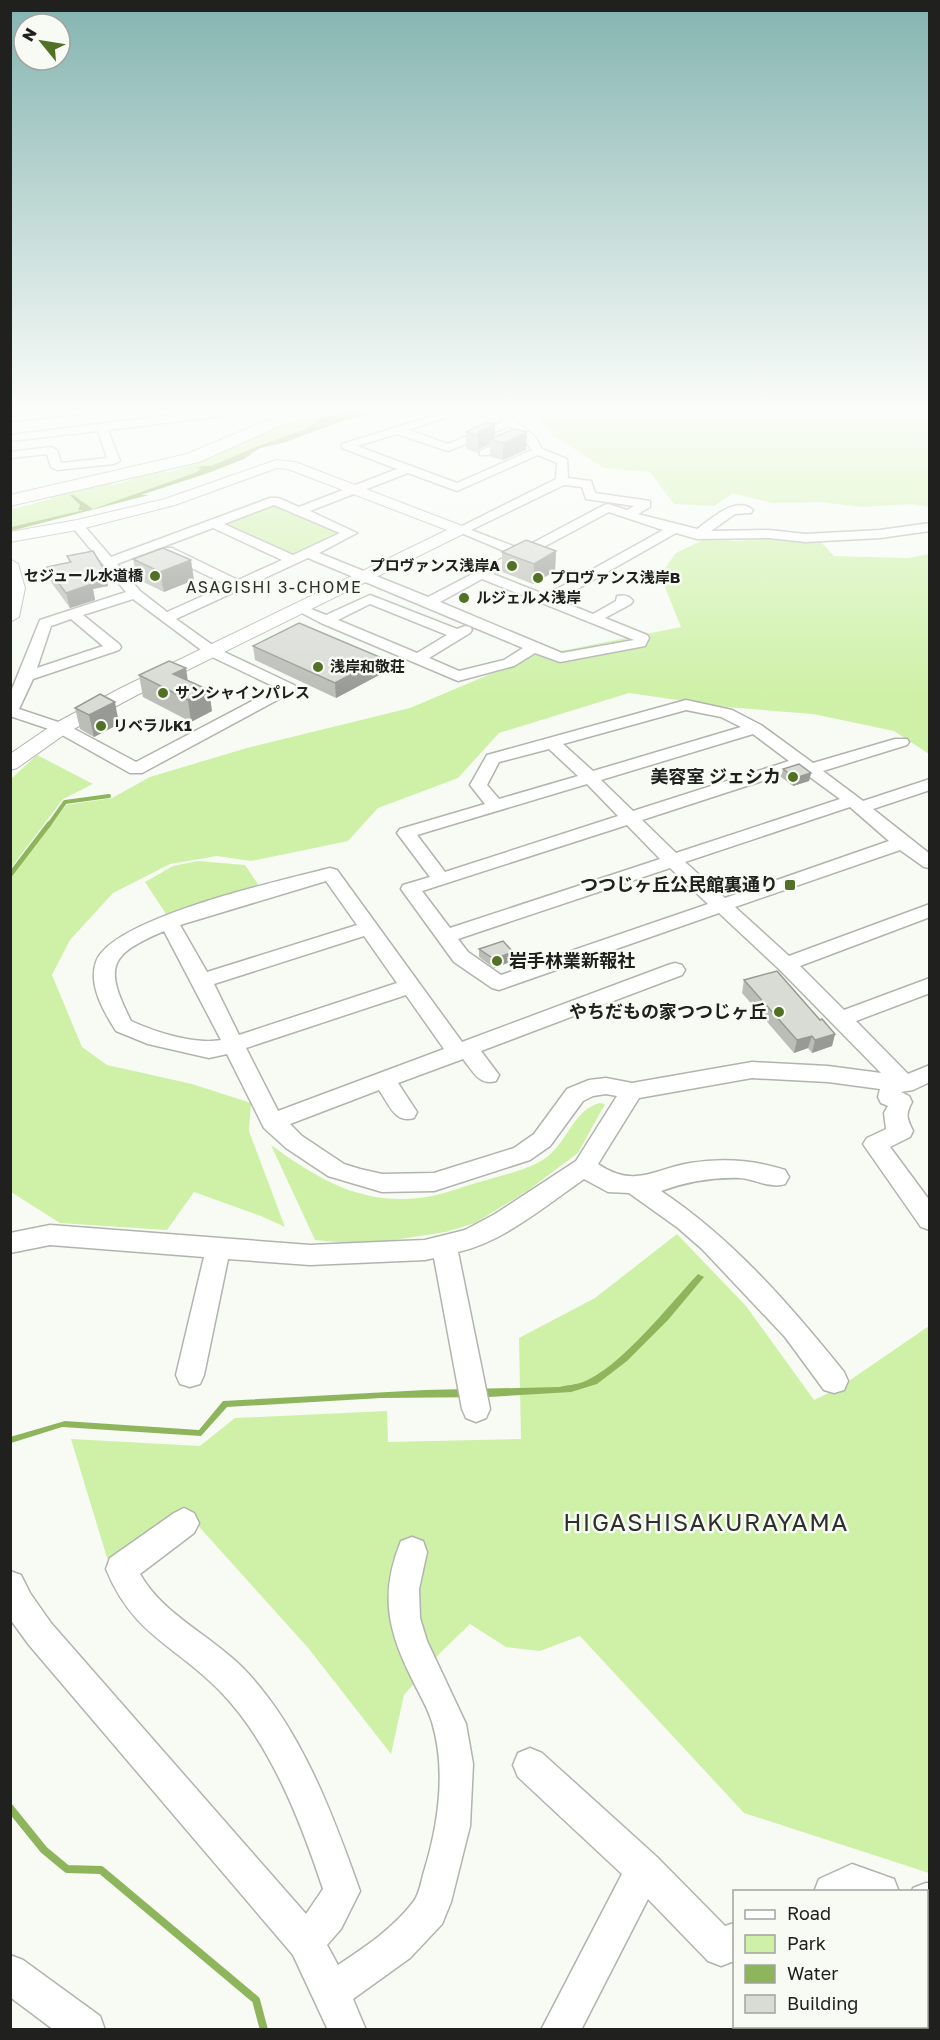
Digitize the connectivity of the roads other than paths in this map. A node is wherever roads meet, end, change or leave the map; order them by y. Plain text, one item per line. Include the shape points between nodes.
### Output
1 (161, 503) edge
2 (268, 503) edge
3 (280, 503) edge
4 (320, 503) edge
5 (391, 503) edge
6 (516, 503) edge
7 (640, 503) edge
8 (747, 510) dead end
9 (300, 511) junction
10 (629, 514) junction
11 (214, 524) junction
12 (77, 525) junction
13 (930, 527) edge
14 (674, 529) junction
15 (460, 530) junction
16 (697, 535) junction
17 (10, 537) edge
18 (156, 546) junction
19 (308, 553) junction
20 (520, 553) junction
21 (293, 560) junction
22 (109, 562) junction
23 (10, 564) edge
24 (482, 574) junction
25 (366, 576) junction
26 (238, 585) junction
27 (135, 594) junction
28 (622, 599) dead end
29 (547, 600) junction
30 (429, 602) junction
31 (302, 609) junction
32 (73, 614) junction
33 (10, 617) edge
34 (166, 618) junction
35 (594, 619) junction
36 (326, 620) junction
37 (477, 624) junction
38 (458, 634) junction
39 (533, 648) junction
40 (213, 652) junction
41 (417, 659) junction
42 (27, 676) junction
43 (11, 711) edge
44 (61, 728) junction
45 (755, 728) junction
46 (901, 742) dead end
47 (552, 743) junction
48 (10, 764) edge
49 (805, 766) junction
50 (591, 778) junction
51 (930, 784) edge
52 (856, 804) junction
53 (495, 805) junction
54 (630, 817) junction
55 (915, 845) edge
56 (673, 861) junction
57 (930, 862) edge
58 (441, 879) junction
59 (722, 904) junction
60 (930, 910) edge
61 (168, 921) junction
62 (369, 928) junction
63 (447, 936) junction
64 (786, 964) junction
65 (675, 970) dead end
66 (202, 981) junction
67 (930, 985) edge
68 (410, 986) junction
69 (842, 1019) junction
70 (233, 1045) junction
71 (462, 1051) junction
72 (930, 1073) edge
73 (488, 1075) dead end
74 (384, 1080) junction
75 (898, 1083) junction
76 (632, 1091) junction
77 (406, 1112) dead end
78 (272, 1122) junction
79 (584, 1167) junction
80 (777, 1177) dead end
81 (633, 1184) junction
82 (930, 1220) edge
83 (10, 1243) edge
84 (444, 1245) junction
85 (218, 1249) junction
86 (190, 1375) dead end
87 (834, 1381) dead end
88 (476, 1409) dead end
89 (184, 1523) dead end
90 (412, 1552) dead end
91 (10, 1586) edge
92 (530, 1765) dead end
93 (644, 1870) junction
94 (836, 1890) edge
95 (875, 1890) edge
96 (306, 1942) junction
97 (733, 1942) edge
98 (10, 1973) edge
99 (331, 1992) junction
100 (86, 2030) edge
101 (347, 2030) edge
102 (560, 2030) edge

1 - 12 street
2 - 11 street
3 - 9 street
4 - 9 street
5 - 15 street
6 - 15 street
7 - 10 street via 646,504
8 - 16 street via 732,510
9 - 19 street via 351,533
10 - 14 street
10 - 20 street via 608,508
11 - 18 street
11 - 21 street
12 - 17 street
12 - 22 street
13 - 16 street via 805,538
14 - 16 street
14 - 29 street
15 - 20 street
15 - 25 street
18 - 22 street
18 - 26 street
19 - 21 street
19 - 25 street
20 - 24 street
21 - 26 street
22 - 27 street
23 - 33 street via 17,588
24 - 29 street
24 - 30 street
25 - 30 street
25 - 31 street
26 - 34 street
27 - 32 street
27 - 34 street
28 - 35 street via 626,600
29 - 35 street
30 - 37 street
31 - 36 street
31 - 40 street
32 - 42 street via 45,623
32 - 42 street via 114,647
34 - 40 street
35 - 39 street via 642,638 640,643 560,658
36 - 38 street via 370,599
36 - 41 street
37 - 38 street
37 - 39 street
38 - 41 street
39 - 41 street via 508,663 458,676
40 - 44 street
40 - 44 street via 289,688 136,769
42 - 43 street
43 - 44 street
44 - 48 street
45 - 47 street via 726,713 686,705
45 - 49 street
45 - 50 street
46 - 49 street
47 - 50 street
47 - 53 street via 493,759 478,785
49 - 52 street
49 - 54 street
50 - 53 street
50 - 54 street
51 - 52 street
52 - 55 street
52 - 56 street
53 - 58 street via 406,832
54 - 56 street
54 - 58 street
55 - 57 street
55 - 59 street
56 - 59 street
56 - 63 street
58 - 63 street via 410,889
59 - 63 street via 499,983 461,957
59 - 64 street
60 - 64 street
61 - 62 street via 330,874
61 - 66 street
61 - 70 street via 120,944 107,959 102,980 123,1026 148,1037 209,1050
62 - 66 street
62 - 68 street
64 - 69 street
65 - 71 street
66 - 70 street
67 - 69 street
68 - 70 street
68 - 71 street
69 - 75 street
70 - 78 street
71 - 73 street
71 - 74 street
72 - 75 street
74 - 77 street
74 - 78 street
75 - 76 street via 752,1070
75 - 82 street via 889,1097 901,1102 895,1124 902,1131 875,1144
76 - 78 street via 606,1086 589,1088 575,1095 542,1140 522,1154 425,1183 382,1184 336,1170 294,1143
76 - 79 street
79 - 81 street via 608,1183
79 - 84 street via 504,1221 470,1239
80 - 81 street via 741,1169 689,1172 649,1185
81 - 87 street via 711,1242 794,1329
83 - 85 street via 50,1235
84 - 85 street via 424,1250 310,1255
84 - 88 street
85 - 86 street
89 - 96 street via 121,1569 134,1594 152,1613 209,1659 261,1716 302,1792 342,1891
90 - 99 street via 402,1601 415,1654 433,1685 448,1724 456,1762 455,1816 430,1910 373,1964
91 - 96 street via 40,1634
92 - 93 street
93 - 97 street via 721,1948
93 - 102 street
94 - 95 street via 852,1882
96 - 99 street
98 - 100 street
99 - 101 street

